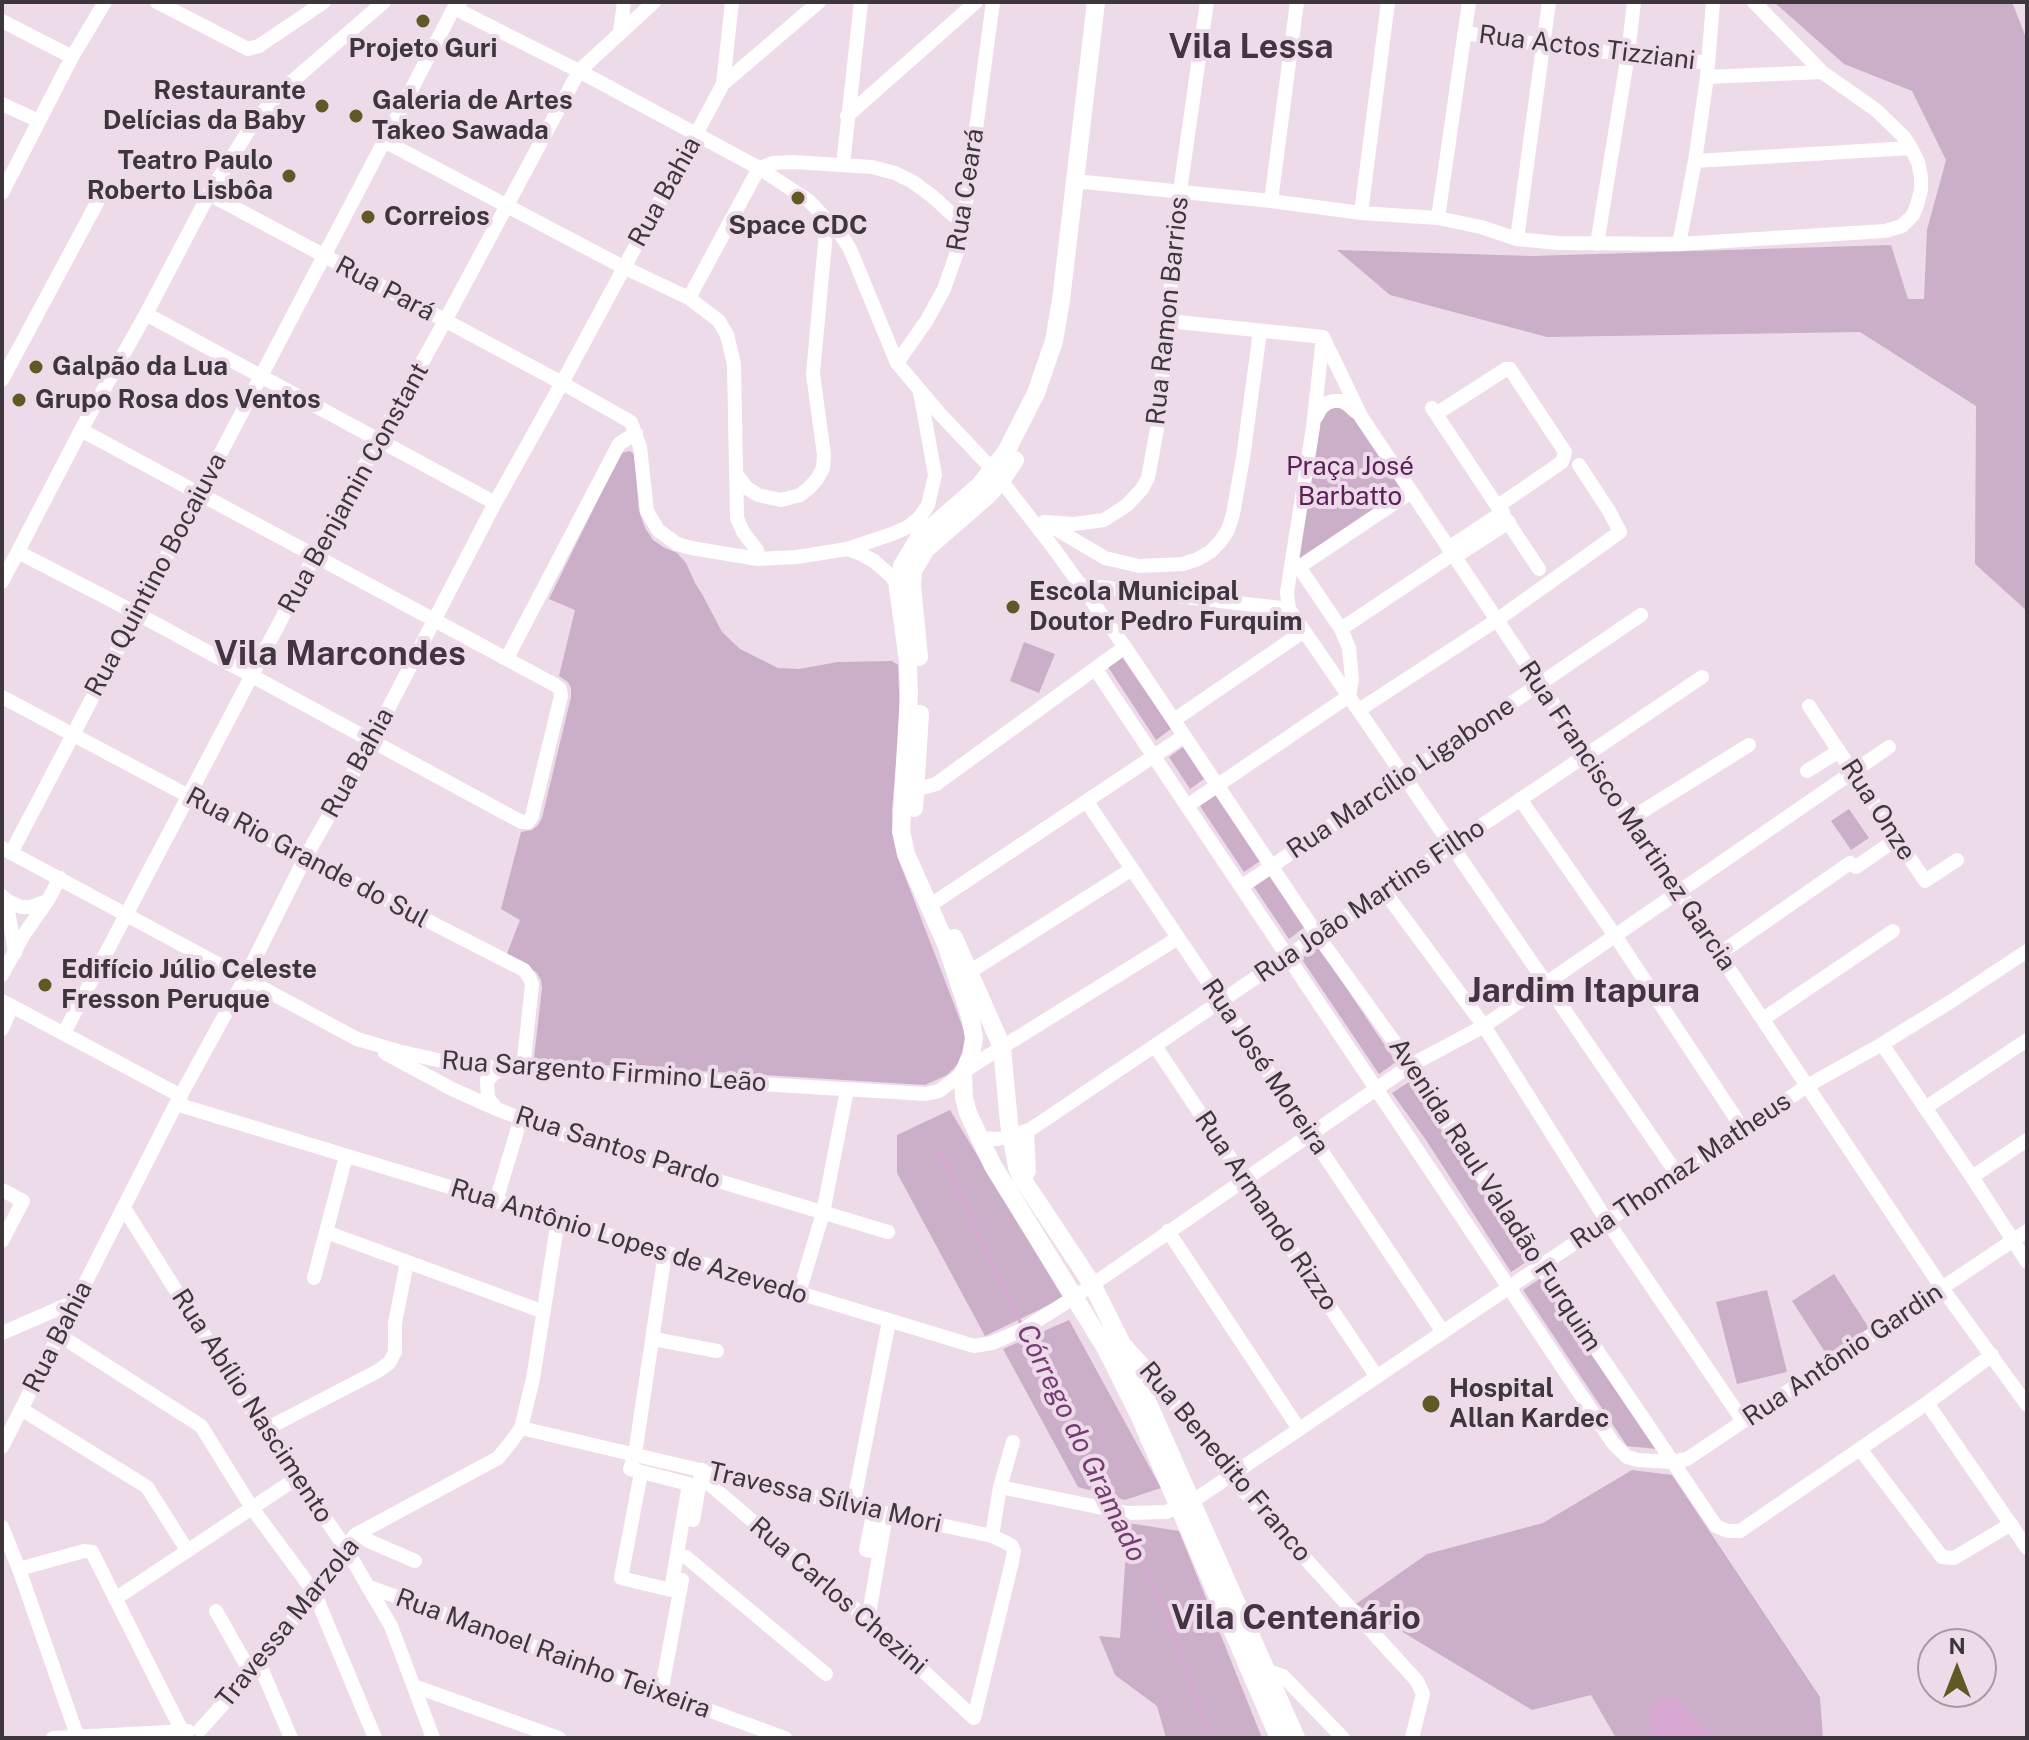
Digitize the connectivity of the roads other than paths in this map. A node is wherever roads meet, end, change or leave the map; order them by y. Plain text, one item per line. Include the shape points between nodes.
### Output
1 (105, 2) edge
2 (157, 2) edge
3 (324, 2) edge
4 (384, 2) edge
5 (624, 2) edge
6 (654, 2) edge
7 (732, 2) edge
8 (819, 2) edge
9 (861, 2) edge
10 (976, 2) edge
11 (993, 2) edge
12 (1096, 2) edge
13 (1107, 2) edge
14 (1207, 2) edge
15 (1297, 2) edge
16 (1388, 2) edge
17 (1469, 2) edge
18 (1549, 2) edge
19 (1634, 2) edge
20 (1713, 2) edge
21 (1754, 2) edge
22 (457, 5) edge
23 (2, 21) edge
24 (620, 32) junction
25 (1465, 33) junction
26 (1543, 45) junction
27 (1628, 54) junction
28 (72, 57) junction
29 (1708, 70) junction
30 (579, 71) junction
31 (1822, 72) junction
32 (723, 84) junction
33 (2, 104) edge
34 (847, 116) junction
35 (39, 121) junction
36 (697, 134) junction
37 (384, 141) junction
38 (1911, 148) junction
39 (1695, 161) junction
40 (843, 165) junction
41 (759, 168) junction
42 (1080, 182) junction
43 (1180, 191) junction
44 (2, 193) edge
45 (209, 194) junction
46 (99, 199) dead end
47 (1271, 201) junction
48 (506, 205) junction
49 (1361, 213) junction
50 (1438, 218) junction
51 (827, 221) junction
52 (964, 225) junction
53 (1517, 239) junction
54 (1597, 244) junction
55 (1679, 244) junction
56 (323, 256) junction
57 (623, 267) junction
58 (689, 298) junction
59 (146, 314) junction
60 (445, 321) junction
61 (1168, 321) junction
62 (1260, 331) junction
63 (1323, 337) junction
64 (897, 363) junction
65 (260, 377) junction
66 (2, 380) edge
67 (562, 383) junction
68 (920, 391) junction
69 (1362, 418) junction
70 (1313, 427) junction
71 (81, 430) junction
72 (636, 433) junction
73 (379, 441) junction
74 (1579, 465) dead end
75 (737, 475) junction
76 (997, 476) junction
77 (1411, 492) junction
78 (199, 494) junction
79 (495, 503) junction
80 (1027, 512) junction
81 (1503, 513) junction
82 (1104, 520) junction
83 (927, 521) junction
84 (1044, 522) junction
85 (1073, 540) junction
86 (847, 549) junction
87 (18, 552) junction
88 (1452, 553) junction
89 (315, 555) junction
90 (914, 555) junction
91 (758, 559) junction
92 (1294, 566) junction
93 (1539, 569) dead end
94 (2, 582) edge
95 (1081, 585) junction
96 (903, 592) junction
97 (1289, 609) junction
98 (136, 613) junction
99 (1641, 615) dead end
100 (435, 619) junction
101 (1497, 620) junction
102 (1341, 629) junction
103 (1304, 631) junction
104 (1125, 647) junction
105 (507, 658) junction
106 (1096, 670) junction
107 (252, 675) junction
108 (1702, 677) dead end
109 (1539, 684) junction
110 (1349, 696) junction
111 (2, 697) edge
112 (1809, 706) dead end
113 (1359, 710) junction
114 (1174, 720) junction
115 (73, 734) junction
116 (1184, 736) junction
117 (372, 740) junction
118 (1749, 745) dead end
119 (1889, 747) dead end
120 (1839, 751) junction
121 (1586, 755) junction
122 (1154, 757) junction
123 (1807, 771) dead end
124 (1852, 771) junction
125 (1404, 776) junction
126 (1217, 786) junction
127 (915, 790) junction
128 (188, 796) junction
129 (1520, 799) junction
130 (1087, 802) junction
131 (1187, 806) junction
132 (1630, 819) junction
133 (1897, 839) junction
134 (1452, 846) junction
135 (5, 854) edge
136 (305, 858) junction
137 (1957, 860) dead end
138 (1272, 866) junction
139 (1132, 869) junction
140 (60, 878) junction
141 (1241, 887) junction
142 (1384, 891) junction
143 (1680, 892) junction
144 (4, 898) edge
145 (48, 900) junction
146 (933, 903) junction
147 (126, 914) junction
148 (1893, 931) dead end
149 (1318, 936) junction
150 (1616, 937) junction
151 (1178, 938) junction
152 (2027, 951) edge
153 (15, 953) junction
154 (1719, 954) junction
155 (1287, 956) junction
156 (2, 975) edge
157 (964, 976) junction
158 (245, 978) junction
159 (1547, 983) junction
160 (1221, 1001) junction
161 (7, 1004) edge
162 (1763, 1019) junction
163 (1484, 1026) junction
164 (2, 1029) edge
165 (64, 1033) junction
166 (357, 1039) junction
167 (2027, 1040) edge
168 (1882, 1044) junction
169 (1155, 1046) junction
170 (1002, 1047) junction
171 (1411, 1065) junction
172 (516, 1069) junction
173 (963, 1074) junction
174 (1807, 1086) junction
175 (847, 1090) junction
176 (1376, 1090) junction
177 (179, 1100) junction
178 (1925, 1108) junction
179 (499, 1110) junction
180 (521, 1118) junction
181 (1020, 1129) junction
182 (1743, 1129) junction
183 (1311, 1134) junction
184 (981, 1138) junction
185 (2027, 1140) edge
186 (346, 1156) junction
187 (1677, 1174) junction
188 (1972, 1177) junction
189 (1245, 1178) junction
190 (2, 1190) edge
191 (496, 1201) junction
192 (124, 1208) junction
193 (823, 1213) junction
194 (558, 1220) junction
195 (1607, 1221) junction
196 (1168, 1231) junction
197 (2027, 1231) edge
198 (326, 1232) junction
199 (888, 1232) dead end
200 (2, 1241) edge
201 (2013, 1241) junction
202 (665, 1253) junction
203 (407, 1262) junction
204 (2027, 1262) edge
205 (1540, 1266) junction
206 (314, 1278) dead end
207 (1092, 1284) junction
208 (1509, 1287) junction
209 (1942, 1288) junction
210 (799, 1293) junction
211 (1073, 1298) junction
212 (76, 1301) junction
213 (544, 1312) junction
214 (889, 1321) junction
215 (1443, 1332) junction
216 (2, 1333) edge
217 (59, 1335) junction
218 (654, 1339) junction
219 (1112, 1343) junction
220 (717, 1351) dead end
221 (1992, 1355) junction
222 (1377, 1377) junction
223 (1927, 1403) junction
224 (2027, 1405) edge
225 (21, 1409) junction
226 (1743, 1421) junction
227 (521, 1428) junction
228 (1299, 1429) junction
229 (264, 1430) junction
230 (1013, 1442) dead end
231 (2, 1447) edge
232 (1860, 1449) junction
233 (635, 1454) junction
234 (1671, 1462) junction
235 (641, 1473) junction
236 (701, 1473) junction
237 (1230, 1476) junction
238 (297, 1478) junction
239 (1000, 1487) junction
240 (1186, 1504) junction
241 (853, 1506) junction
242 (252, 1508) junction
243 (2011, 1524) junction
244 (2, 1527) edge
245 (355, 1535) junction
246 (992, 1536) junction
247 (345, 1547) junction
248 (2027, 1548) edge
249 (187, 1550) junction
250 (880, 1552) dead end
251 (686, 1557) junction
252 (415, 1561) dead end
253 (19, 1569) junction
254 (367, 1586) junction
255 (314, 1592) junction
256 (115, 1599) junction
257 (216, 1611) dead end
258 (868, 1620) junction
259 (255, 1668) junction
260 (1267, 1671) junction
261 (826, 1674) dead end
262 (414, 1686) junction
263 (661, 1693) junction
264 (974, 1718) joint
265 (182, 1731) junction
266 (203, 1734) edge
267 (121, 1736) edge
268 (53, 1738) edge
269 (70, 1738) edge
270 (291, 1738) edge
271 (375, 1738) edge
272 (433, 1738) edge
273 (559, 1738) edge
274 (785, 1738) edge
275 (1279, 1738) edge
276 (1296, 1738) edge
277 (1343, 1738) edge
278 (1412, 1738) edge

1 - 28 street
2 - 3 street via 248,49
4 - 45 street via 282,90 252,125
5 - 24 street
6 - 24 street, Rua Benjamin Constant
7 - 32 street
8 - 32 street
9 - 34 street
10 - 34 street
11 - 52 street, Rua Ceará
12 - 42 main road
13 - 42 main road
14 - 43 street, Rua Ramon Barrios
15 - 47 street
16 - 49 street
17 - 25 street
18 - 26 street
19 - 27 street
20 - 29 street
21 - 31 street
22 - 30 street, Avenida Raul Valadão Furquim
22 - 37 street, Rua Quintino Bocaiuva
23 - 28 street
24 - 30 street, Rua Benjamin Constant
25 - 26 street, Rua Actos Tizziani
25 - 50 street
26 - 27 street, Rua Actos Tizziani
26 - 53 street
27 - 29 street, Rua Actos Tizziani
27 - 54 street
28 - 35 street
29 - 31 street, Rua Actos Tizziani
29 - 39 street
30 - 36 street, Avenida Raul Valadão Furquim
30 - 48 street, Rua Benjamin Constant
31 - 38 street via 1876,110
32 - 36 street, Rua Bahia
33 - 35 street
34 - 40 street
35 - 44 street
36 - 41 street, Avenida Raul Valadão Furquim
36 - 57 street, Rua Bahia
37 - 48 street
37 - 56 street, Rua Quintino Bocaiuva
38 - 39 street
38 - 55 street via 1921,190 1913,215 1893,230
39 - 55 street
40 - 41 street via 793,162
40 - 52 street via 895,173
41 - 51 street, Avenida Raul Valadão Furquim via 809,201
41 - 58 street
42 - 43 street
42 - 76 main road via 1064,346 1027,439
43 - 47 street
43 - 61 street, Rua Ramon Barrios
45 - 56 street, Rua Pará
45 - 59 street
46 - 66 street
47 - 49 street
48 - 57 street
48 - 60 street, Rua Benjamin Constant
49 - 50 street
50 - 53 street
51 - 64 street, Avenida Raul Valadão Furquim via 850,249
51 - 75 street via 813,374 823,468 800,495 781,500 758,495
52 - 64 street, Rua Ceará via 944,289
53 - 54 street
54 - 55 street
56 - 60 street, Rua Pará
56 - 65 street, Rua Quintino Bocaiuva
57 - 58 street
57 - 67 street, Rua Bahia
58 - 75 street via 719,321 727,335 734,364
59 - 65 street
59 - 71 street
60 - 67 street, Rua Pará
60 - 73 street, Rua Benjamin Constant
61 - 62 street
61 - 82 street, Rua Ramon Barrios via 1148,478 1127,505
62 - 63 street
62 - 85 street via 1233,514 1220,542 1198,559 1149,566 1105,558
63 - 69 street, Rua Francisco Martinez Garcia
63 - 70 street
64 - 68 street, Avenida Raul Valadão Furquim
65 - 73 street
65 - 78 street, Rua Quintino Bocaiuva
67 - 72 street, Rua Pará via 631,422
67 - 79 street, Rua Bahia
68 - 76 street, Avenida Raul Valadão Furquim
68 - 83 street via 935,475
69 - 70 street via 1347,404 1333,401 1321,408
69 - 77 street, Rua Francisco Martinez Garcia
70 - 92 street
71 - 78 street
71 - 87 street
72 - 91 street via 647,511 658,530 677,544
72 - 105 street via 619,444
73 - 79 street
73 - 89 street, Rua Benjamin Constant
74 - 101 street via 1620,532
75 - 91 street via 737,518
76 - 80 street, Avenida Raul Valadão Furquim
76 - 83 main road
76 - 90 main road via 986,497
77 - 88 street, Rua Francisco Martinez Garcia
77 - 92 street
78 - 89 street
78 - 98 street, Rua Quintino Bocaiuva
79 - 100 street, Rua Bahia
80 - 84 street
80 - 95 street, Avenida Raul Valadão Furquim
81 - 81 street via 1434,411 1510,369 1565,452 1562,462
81 - 88 street
81 - 93 street
82 - 84 street
82 - 85 street, Rua Ramon Barrios
83 - 86 street
83 - 90 main road
84 - 85 street
86 - 91 street
86 - 96 street via 874,561
87 - 94 street
87 - 98 street
88 - 101 street, Rua Francisco Martinez Garcia
88 - 102 street
89 - 100 street
89 - 107 street, Rua Benjamin Constant
90 - 96 main road via 902,566
92 - 97 street
92 - 102 street
95 - 97 street
95 - 104 street, Avenida Raul Valadão Furquim
96 - 127 main road via 921,698
96 - 146 main road via 909,695 901,831 906,854
97 - 103 street
98 - 107 street
98 - 115 street, Rua Quintino Bocaiuva
99 - 109 street, Rua Marcílio Ligabone
100 - 105 street
100 - 117 street, Rua Bahia
101 - 109 street, Rua Francisco Martinez Garcia
101 - 113 street
102 - 110 street via 1349,648
103 - 110 street
103 - 114 street
104 - 106 street
104 - 114 street, Avenida Raul Valadão Furquim
105 - 117 street via 555,685 561,696 528,822
106 - 122 street, Avenida Raul Valadão Furquim
106 - 127 street via 936,784
107 - 117 street
107 - 128 street, Rua Benjamin Constant
108 - 121 street, Rua João Martins Filho
109 - 121 street, Rua Francisco Martinez Garcia
109 - 125 street, Rua Marcílio Ligabone
110 - 113 street
110 - 126 street
111 - 115 street, Rua Rio Grande do Sul
112 - 120 street, Rua Onze
113 - 125 street
114 - 116 street, Avenida Raul Valadão Furquim
115 - 128 street, Rua Rio Grande do Sul
115 - 135 street, Rua Quintino Bocaiuva
116 - 122 street
116 - 126 street, Avenida Raul Valadão Furquim
117 - 136 street, Rua Bahia
118 - 132 street
119 - 124 street, Rua Antônio Lopes de Azevedo
120 - 123 street
120 - 124 street, Rua Onze
121 - 129 street, Rua João Martins Filho
121 - 132 street, Rua Francisco Martinez Garcia
122 - 130 street
122 - 131 street, Avenida Raul Valadão Furquim
124 - 133 street, Rua Onze
124 - 143 street, Rua Antônio Lopes de Azevedo
125 - 134 street
125 - 138 street, Rua Marcílio Ligabone
126 - 131 street
126 - 138 street, Avenida Raul Valadão Furquim
127 - 146 main road via 914,835
128 - 136 street, Rua Rio Grande do Sul
128 - 147 street, Rua Benjamin Constant
129 - 134 street, Rua João Martins Filho
129 - 150 street
130 - 139 street, Rua José Moreira
130 - 146 street
131 - 141 street, Avenida Raul Valadão Furquim
132 - 143 street, Rua Francisco Martinez Garcia
133 - 137 street, Rua Onze via 1925,881
133 - 154 street
134 - 142 street, Rua João Martins Filho
134 - 159 street
135 - 140 street, Rua Sargento Firmino Leão
136 - 158 street, Rua Bahia
136 - 172 street, Rua Rio Grande do Sul via 524,970 532,984
138 - 141 street, Rua Marcílio Ligabone
138 - 149 street, Avenida Raul Valadão Furquim
139 - 151 street, Rua José Moreira
139 - 157 street
140 - 145 street
140 - 147 street, Rua Sargento Firmino Leão
141 - 155 street, Avenida Raul Valadão Furquim
142 - 149 street, Rua João Martins Filho
142 - 163 street
143 - 150 street, Rua Antônio Lopes de Azevedo
143 - 154 street, Rua Francisco Martinez Garcia
144 - 145 street via 21,907
144 - 153 street
145 - 153 street
146 - 157 main road via 946,944
147 - 158 street, Rua Sargento Firmino Leão
147 - 165 street, Rua Benjamin Constant
148 - 162 street
149 - 155 street, Rua João Martins Filho
149 - 171 street, Avenida Raul Valadão Furquim
150 - 159 street, Rua Antônio Lopes de Azevedo
150 - 182 street
151 - 160 street, Rua José Moreira
151 - 170 street, Rua Sargento Firmino Leão
152 - 168 street, Rua Thomaz Matheus
153 - 156 street
154 - 162 street, Rua Francisco Martinez Garcia
155 - 160 street, Rua João Martins Filho
155 - 176 street, Avenida Raul Valadão Furquim
157 - 170 main road
157 - 173 main road via 974,1038
158 - 166 street, Rua Sargento Firmino Leão
158 - 177 street, Rua Bahia
159 - 163 street, Rua Antônio Lopes de Azevedo
159 - 187 street
160 - 169 street, Rua João Martins Filho
160 - 183 street, Rua José Moreira
161 - 164 street
161 - 165 street, Rua Antônio Lopes de Azevedo
162 - 174 street, Rua Francisco Martinez Garcia
163 - 171 street, Rua Antônio Lopes de Azevedo
163 - 195 street
165 - 177 street, Rua Antônio Lopes de Azevedo
166 - 172 street, Rua Sargento Firmino Leão via 450,1063
166 - 179 street, Rua Santos Pardo
167 - 178 street
168 - 174 street, Rua Thomaz Matheus
168 - 178 street
169 - 181 street, Rua João Martins Filho
169 - 189 street, Rua Armando Rizzo
170 - 173 street, Rua Sargento Firmino Leão
170 - 181 main road
171 - 176 street, Rua Antônio Lopes de Azevedo
171 - 205 street, Avenida Raul Valadão Furquim
172 - 175 street, Rua Sargento Firmino Leão
172 - 179 street via 497,1071 487,1080 488,1098
173 - 175 street, Rua Sargento Firmino Leão via 926,1094
173 - 184 main road via 968,1113
174 - 182 street, Rua Thomaz Matheus
174 - 209 street, Rua Francisco Martinez Garcia
175 - 193 street
176 - 183 street, Rua Antônio Lopes de Azevedo
176 - 208 street, Avenida Raul Valadão Furquim
177 - 186 street, Rua Antônio Lopes de Azevedo
177 - 192 street, Rua Bahia
178 - 188 street
179 - 180 street, Rua Santos Pardo
180 - 191 street
180 - 193 street, Rua Santos Pardo
181 - 184 street via 998,1139
181 - 207 main road via 1017,1167
182 - 187 street, Rua Thomaz Matheus
183 - 189 street, Rua Antônio Lopes de Azevedo
183 - 215 street, Rua José Moreira
184 - 211 main road
185 - 188 street
186 - 191 street, Rua Antônio Lopes de Azevedo
186 - 198 street
187 - 195 street, Rua Thomaz Matheus
188 - 201 street
189 - 196 street, Rua Antônio Lopes de Azevedo
189 - 222 street, Rua Armando Rizzo
190 - 200 street via 23,1201
191 - 194 street, Rua Antônio Lopes de Azevedo
192 - 212 street, Rua Bahia
192 - 229 street, Rua Abílio Nascimento
193 - 199 street, Rua Santos Pardo
193 - 210 street
194 - 202 street, Rua Antônio Lopes de Azevedo
194 - 213 street, Travessa Marzola
195 - 205 street, Rua Thomaz Matheus
195 - 226 street
196 - 207 street, Rua Antônio Lopes de Azevedo
196 - 228 street
197 - 201 street, Rua Antônio Gardin
198 - 203 street
198 - 206 street
201 - 204 street
201 - 209 street, Rua Antônio Gardin
202 - 210 street, Rua Antônio Lopes de Azevedo
202 - 218 street
203 - 213 street
203 - 229 street via 389,1363
205 - 208 street, Rua Thomaz Matheus
205 - 234 street, Avenida Raul Valadão Furquim
207 - 211 street, Rua Antônio Lopes de Azevedo
207 - 219 main road
208 - 215 street, Rua Thomaz Matheus
208 - 234 street, Avenida Raul Valadão Furquim via 1613,1443 1627,1457
209 - 221 street, Rua Francisco Martinez Garcia
209 - 226 street, Rua Antônio Gardin
210 - 214 street, Rua Antônio Lopes de Azevedo
211 - 214 street, Rua Antônio Lopes de Azevedo via 1024,1329 974,1346
211 - 219 main road
212 - 216 street
212 - 217 street, Rua Bahia
213 - 227 street, Travessa Marzola
214 - 241 street
215 - 222 street, Rua Thomaz Matheus
217 - 225 street, Rua Bahia
217 - 242 street via 201,1426
218 - 220 street
218 - 233 street
219 - 237 street, Rua Benedito Franco via 1149,1371
219 - 240 main road
221 - 223 street
221 - 224 street, Rua Francisco Martinez Garcia
222 - 228 street, Rua Thomaz Matheus
223 - 232 street
223 - 243 street
225 - 231 street, Rua Bahia
225 - 249 street via 147,1487
226 - 234 street, Rua Antônio Gardin via 1687,1459
227 - 233 street, Travessa Sílvia Mori
227 - 245 street, Travessa Marzola via 498,1458
228 - 237 street, Rua Thomaz Matheus
229 - 238 street, Rua Abílio Nascimento
230 - 239 street
232 - 234 street via 1740,1531 1716,1526
232 - 243 street via 1942,1557 1954,1558
233 - 235 street via 630,1469
233 - 236 street, Travessa Sílvia Mori
235 - 235 street via 689,1484 671,1590 621,1578
236 - 241 street, Travessa Sílvia Mori
236 - 251 street
236 - 258 street, Rua Carlos Chezini
237 - 240 street, Rua Thomaz Matheus
237 - 278 street, Rua Benedito Franco via 1417,1681 1423,1694
238 - 242 street
238 - 247 street, Rua Abílio Nascimento
239 - 240 street via 1127,1513 1166,1512
239 - 246 street
240 - 260 main road
240 - 275 main road
241 - 246 street, Travessa Sílvia Mori
242 - 249 street
242 - 255 street
243 - 248 street
244 - 253 street
245 - 247 street, Travessa Marzola
245 - 252 street
246 - 264 street, Travessa Sílvia Mori via 1012,1546 1012,1562
247 - 254 street, Rua Abílio Nascimento
247 - 255 street, Travessa Marzola
249 - 256 street
250 - 258 street
251 - 261 street
251 - 263 street
253 - 256 street via 92,1552
253 - 269 street
254 - 262 street, Rua Abílio Nascimento via 391,1626
254 - 263 street, Rua Manoel Rainho Teixeira
255 - 259 street, Travessa Marzola
255 - 271 street
256 - 265 street
257 - 259 street
258 - 264 street, Rua Carlos Chezini
259 - 266 street, Travessa Marzola
259 - 270 street
260 - 276 main road
260 - 277 street via 1283,1676
262 - 272 street, Rua Abílio Nascimento
262 - 273 street
263 - 274 street, Rua Manoel Rainho Teixeira
265 - 266 street
265 - 267 street
267 - 269 street
268 - 269 street

